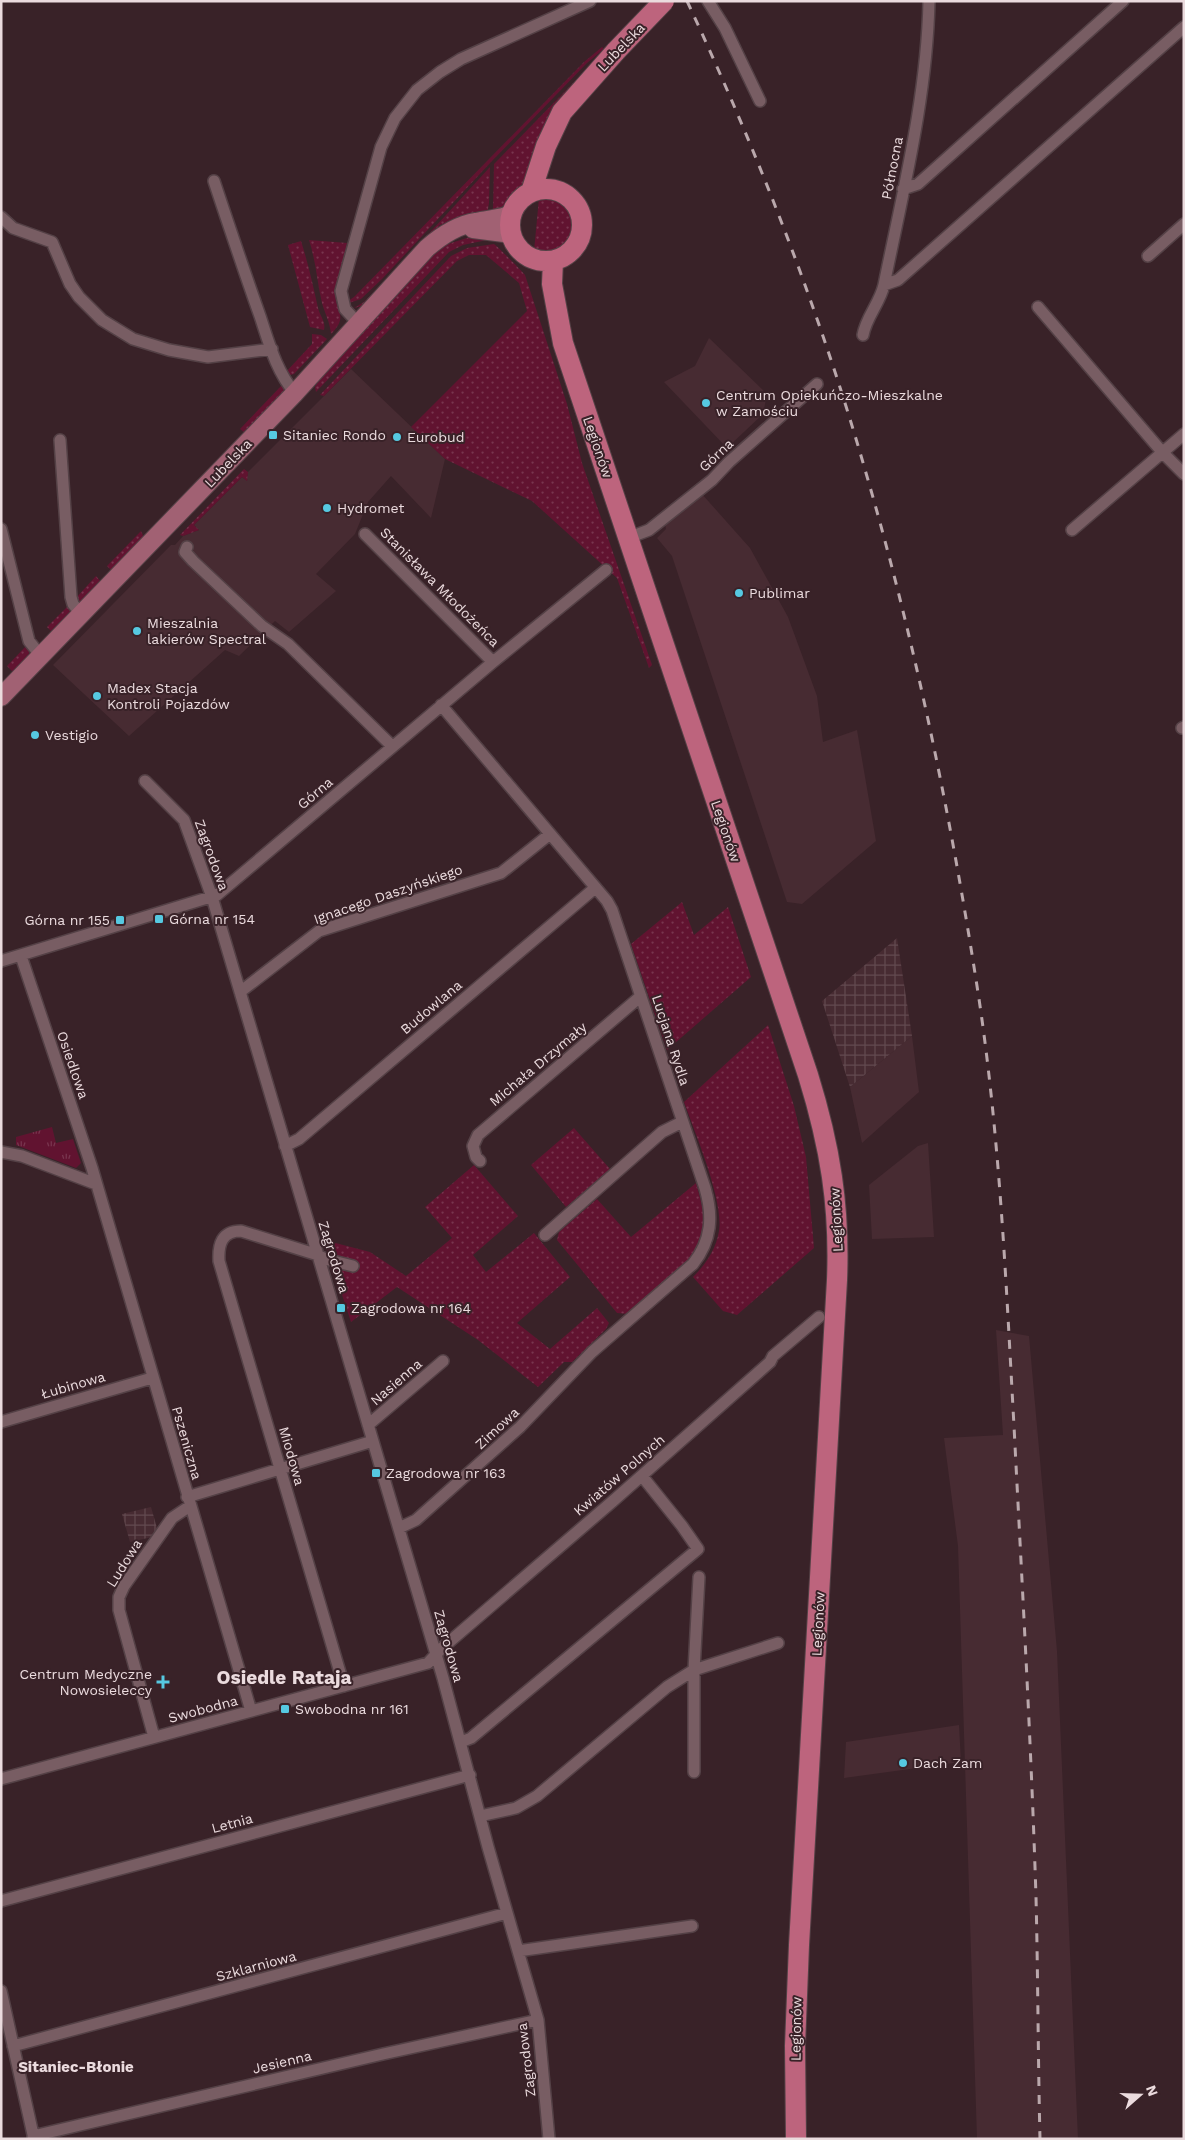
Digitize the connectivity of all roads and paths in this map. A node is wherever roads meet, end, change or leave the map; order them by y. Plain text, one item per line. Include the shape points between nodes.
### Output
1 (590, 1) edge
2 (664, 1) edge
3 (708, 1) edge
4 (929, 1) edge
5 (1123, 1) edge
6 (1184, 27) edge
7 (579, 93) junction
8 (760, 101) dead end
9 (214, 181) dead end
10 (903, 189) junction
11 (552, 190) junction
12 (531, 192) junction
13 (512, 214) junction
14 (1, 216) edge
15 (1184, 224) edge
16 (455, 230) junction
17 (511, 235) junction
18 (1148, 256) dead end
19 (532, 258) junction
20 (553, 260) junction
21 (884, 285) junction
22 (1038, 307) dead end
23 (358, 324) junction
24 (863, 335) dead end
25 (563, 343) junction
26 (272, 349) junction
27 (817, 384) dead end
28 (296, 393) junction
29 (1184, 434) edge
30 (60, 440) dead end
31 (1163, 453) junction
32 (1184, 474) edge
33 (1, 529) edge
34 (1072, 530) dead end
35 (366, 534) dead end
36 (628, 538) junction
37 (187, 547) dead end
38 (606, 570) dead end
39 (81, 614) junction
40 (41, 656) junction
41 (493, 662) junction
42 (1, 697) edge
43 (441, 705) junction
44 (392, 746) junction
45 (145, 781) dead end
46 (550, 834) junction
47 (595, 888) junction
48 (212, 897) junction
49 (21, 956) junction
50 (1, 961) edge
51 (240, 992) junction
52 (641, 996) junction
53 (682, 1122) junction
54 (284, 1146) junction
55 (1, 1152) edge
56 (480, 1161) dead end
57 (96, 1184) junction
58 (545, 1235) dead end
59 (318, 1255) junction
60 (353, 1266) dead end
61 (819, 1317) dead end
62 (443, 1361) dead end
63 (152, 1378) junction
64 (563, 1381) joint
65 (1, 1422) edge
66 (368, 1425) junction
67 (373, 1441) junction
68 (280, 1468) junction
69 (642, 1476) junction
70 (189, 1501) junction
71 (399, 1528) junction
72 (699, 1577) dead end
73 (778, 1643) dead end
74 (436, 1653) junction
75 (694, 1670) junction
76 (344, 1686) junction
77 (251, 1711) junction
78 (154, 1737) junction
79 (461, 1742) junction
80 (694, 1772) dead end
81 (470, 1775) junction
82 (1, 1779) edge
83 (480, 1816) junction
84 (1, 1901) edge
85 (507, 1913) junction
86 (692, 1926) dead end
87 (518, 1951) junction
88 (1, 1991) edge
89 (538, 2020) junction
90 (13, 2046) junction
91 (33, 2137) edge
92 (549, 2139) edge
93 (796, 2139) edge

1 - 23 street via 461,59 422,85 401,109 381,148 341,291 345,309
2 - 7 highway, Lubelska, bridge
3 - 8 street via 725,28
4 - 10 street, Północna via 924,84
5 - 10 street via 918,184
6 - 21 street via 898,280
7 - 11 highway, Lubelska via 550,164
7 - 12 highway, Lubelska via 562,112 553,129
9 - 26 street
10 - 21 street, Północna
11 - 12 highway
11 - 20 highway via 563,193 572,201 582,222 581,233 573,249
12 - 13 highway via 519,201
13 - 16 main road, Lubelska via 466,224
13 - 17 highway
14 - 26 street via 13,228 52,242 79,297 102,320 133,339 208,357
15 - 18 street
16 - 17 main road
16 - 23 main road, Lubelska via 441,236 428,248
17 - 19 highway via 519,249
19 - 20 highway
19 - 25 highway, Legionów via 549,315
20 - 25 highway, Legionów via 552,284
21 - 24 street, Północna
22 - 31 street
23 - 28 main road, Lubelska
25 - 36 highway, Legionów
26 - 28 street via 282,375
27 - 36 street, Górna via 712,480 649,530
28 - 39 main road, Lubelska
29 - 31 street
30 - 39 street via 72,597
31 - 32 street
31 - 34 street
33 - 40 street via 29,641
35 - 41 street, Stanisława Młodożeńca
36 - 93 highway, Legionów via 808,1075 826,1139 835,1196 838,1275 799,1955 795,2046
37 - 44 street via 184,552 193,561 262,626 288,644
38 - 41 street, Górna
39 - 40 main road, Lubelska
40 - 42 main road, Lubelska
41 - 43 street, Górna
43 - 44 street, Górna
43 - 46 street, Lucjana Rydla
44 - 48 street, Górna
45 - 48 street, Zagrodowa via 184,820
46 - 47 street, Lucjana Rydla
46 - 51 street, Ignacego Daszyńskiego via 501,873 319,931
47 - 52 street, Lucjana Rydla via 612,910
47 - 54 street, Budowlana via 299,1139
48 - 49 street, Górna
48 - 51 street, Zagrodowa
49 - 50 street, Górna
49 - 57 street, Osiedlowa
51 - 54 street, Zagrodowa
52 - 53 street, Lucjana Rydla
52 - 56 street, Michała Drzymały via 478,1135 472,1146
53 - 58 street via 662,1132
53 - 64 street, Lucjana Rydla via 708,1199 710,1232 706,1243 693,1264
54 - 59 street, Zagrodowa
55 - 57 street via 22,1156
57 - 63 street, Pszeniczna
59 - 60 street
59 - 66 street, Zagrodowa
59 - 68 street, Miodowa via 241,1231 224,1236 220,1244 219,1261
61 - 69 street, Kwiatów Polnych
62 - 66 street, Nasienna
63 - 65 street, Łubinowa
63 - 70 street, Pszeniczna
64 - 71 street, Zimowa via 520,1427 468,1474 416,1520
66 - 67 street, Zagrodowa
67 - 68 street
67 - 71 street, Zagrodowa
68 - 70 street
68 - 76 street, Miodowa
69 - 74 street, Kwiatów Polnych
69 - 79 street via 698,1549 472,1738
70 - 77 street, Pszeniczna
70 - 78 street, Ludowa via 172,1518 124,1586 119,1602
71 - 74 street, Zagrodowa
72 - 75 street
73 - 75 street
74 - 76 street, Swobodna via 428,1663
74 - 79 street, Zagrodowa
75 - 80 street
75 - 83 street via 667,1687 538,1796 516,1808
76 - 77 street, Swobodna
77 - 78 street, Swobodna
78 - 82 street, Swobodna
79 - 81 street, Zagrodowa
81 - 83 street, Zagrodowa
81 - 84 street, Letnia
83 - 85 street, Zagrodowa
85 - 87 street, Zagrodowa
85 - 90 street, Szklarniowa
86 - 87 street
87 - 89 street, Zagrodowa
88 - 90 street
89 - 91 street, Jesienna
89 - 92 street, Zagrodowa
90 - 91 street

